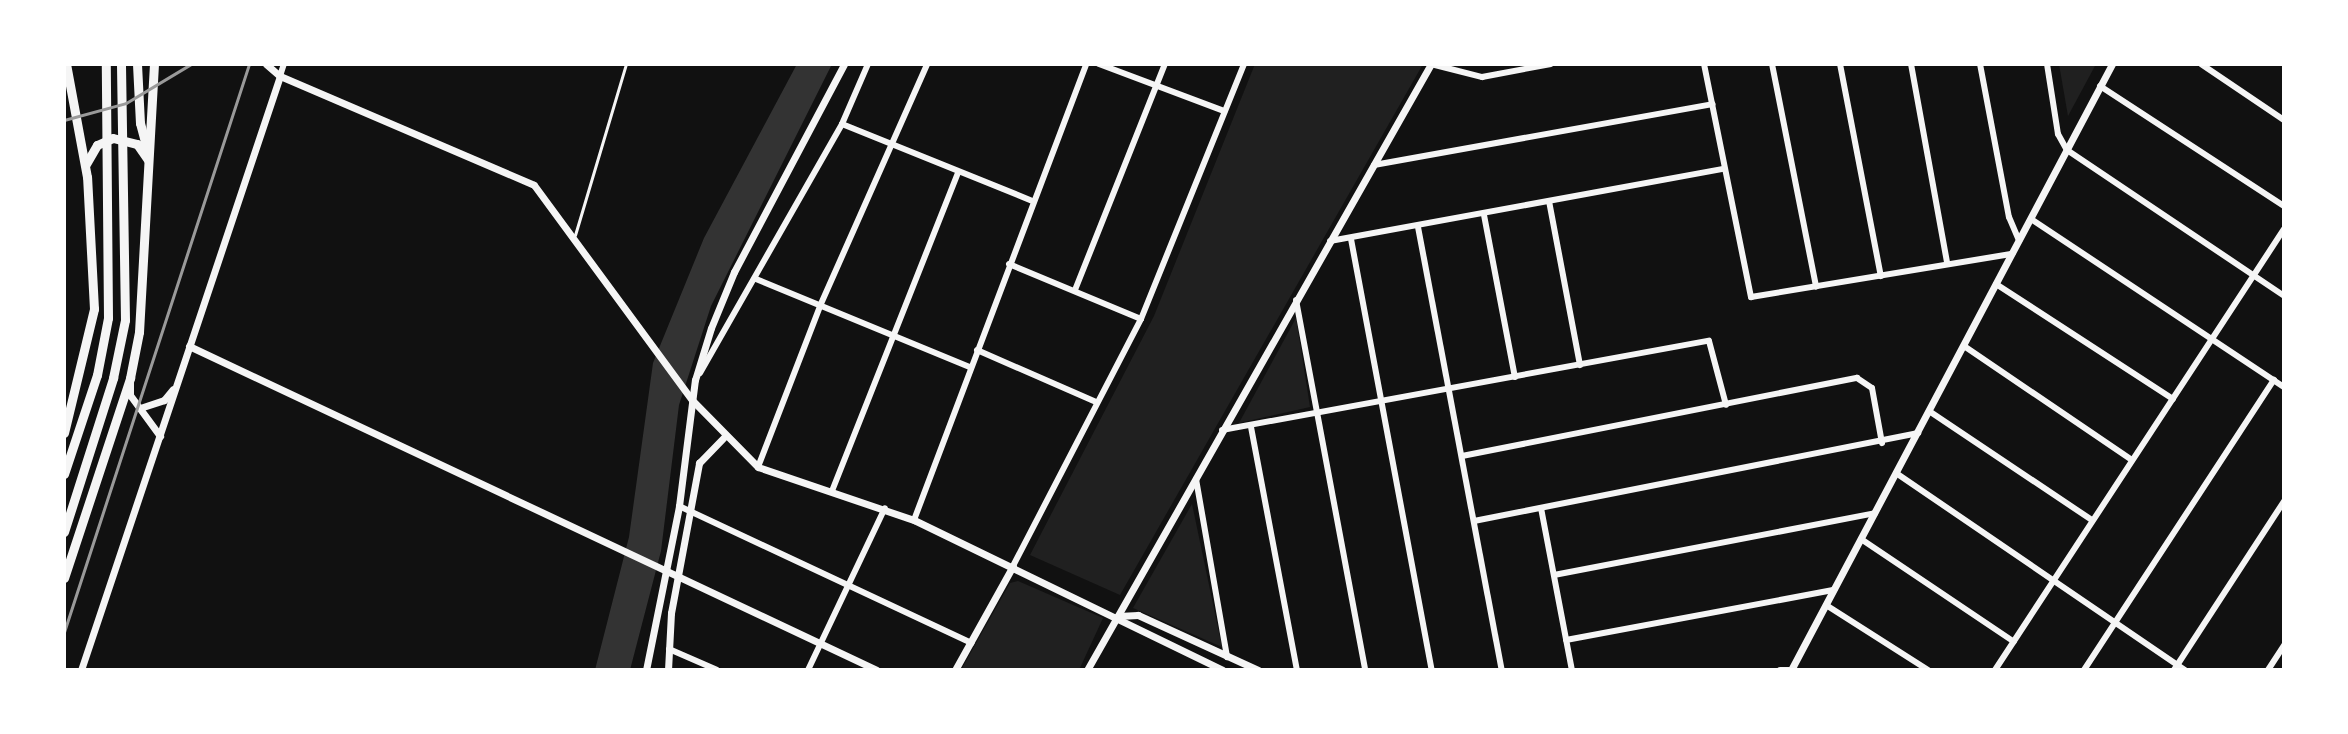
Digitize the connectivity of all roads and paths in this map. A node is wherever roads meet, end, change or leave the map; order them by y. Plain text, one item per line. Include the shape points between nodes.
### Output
1 (66, 64) edge
2 (106, 64) edge
3 (121, 64) edge
4 (137, 64) edge
5 (154, 64) edge
6 (284, 64) edge
7 (626, 64) edge
8 (844, 64) edge
9 (868, 64) edge
10 (927, 64) edge
11 (1086, 64) edge
12 (1099, 64) edge
13 (1165, 64) edge
14 (1244, 64) edge
15 (1431, 64) edge
16 (1551, 64) edge
17 (1704, 64) edge
18 (1772, 64) edge
19 (1840, 64) edge
20 (1911, 64) edge
21 (1980, 64) edge
22 (2047, 64) edge
23 (2112, 64) edge
24 (2201, 64) edge
25 (269, 66) edge
26 (280, 76) junction
27 (1157, 85) junction
28 (2100, 86) junction
29 (1713, 104) junction
30 (1224, 111) junction
31 (2284, 120) edge
32 (842, 124) junction
33 (891, 146) junction
34 (2067, 150) junction
35 (150, 160) junction
36 (1374, 165) junction
37 (1724, 169) junction
38 (958, 173) junction
39 (87, 177) junction
40 (1033, 201) junction
41 (1549, 201) junction
42 (2284, 206) edge
43 (1484, 215) junction
44 (2031, 219) junction
45 (1418, 227) junction
46 (2284, 229) edge
47 (573, 239) junction
48 (1351, 239) junction
49 (1330, 241) junction
50 (2019, 241) junction
51 (2012, 254) junction
52 (1947, 263) junction
53 (1009, 264) junction
54 (1881, 276) junction
55 (2254, 276) junction
56 (756, 279) junction
57 (1996, 284) junction
58 (1816, 287) junction
59 (1075, 290) junction
60 (2284, 296) edge
61 (1296, 300) junction
62 (820, 306) junction
63 (1141, 319) junction
64 (894, 335) junction
65 (2213, 339) junction
66 (189, 346) junction
67 (1964, 346) junction
68 (977, 350) junction
69 (1580, 365) junction
70 (970, 367) junction
71 (1515, 377) junction
72 (130, 378) junction
73 (695, 380) junction
74 (2274, 380) junction
75 (179, 381) junction
76 (2284, 387) edge
77 (1448, 391) junction
78 (2173, 399) junction
79 (692, 400) junction
80 (1096, 402) junction
81 (1383, 402) junction
82 (1726, 405) junction
83 (143, 407) junction
84 (1929, 411) junction
85 (1318, 414) junction
86 (1251, 427) junction
87 (1222, 430) junction
88 (64, 433) edge
89 (1918, 433) junction
90 (160, 438) junction
91 (723, 438) junction
92 (1882, 443) junction
93 (1462, 456) junction
94 (2132, 460) junction
95 (758, 467) junction
96 (1896, 473) junction
97 (64, 474) edge
98 (1196, 477) junction
99 (832, 491) junction
100 (2284, 501) edge
101 (679, 506) junction
102 (885, 508) junction
103 (1541, 508) junction
104 (692, 513) junction
105 (1875, 513) junction
106 (914, 520) junction
107 (2092, 520) junction
108 (1474, 521) junction
109 (64, 532) edge
110 (1861, 539) junction
111 (1013, 566) junction
112 (663, 570) junction
113 (1554, 575) junction
114 (678, 577) junction
115 (64, 578) edge
116 (2055, 581) junction
117 (849, 586) junction
118 (1834, 590) junction
119 (1826, 605) junction
120 (658, 612) junction
121 (671, 613) junction
122 (1118, 616) junction
123 (2115, 624) junction
124 (1566, 640) junction
125 (2014, 642) junction
126 (971, 643) junction
127 (821, 645) junction
128 (2284, 645) edge
129 (669, 649) junction
130 (1227, 657) junction
131 (2175, 668) edge
132 (1792, 669) edge
133 (81, 670) edge
134 (646, 670) edge
135 (668, 670) edge
136 (717, 670) edge
137 (808, 670) edge
138 (877, 670) edge
139 (955, 670) edge
140 (1087, 670) edge
141 (1223, 670) edge
142 (1258, 670) edge
143 (1297, 670) edge
144 (1365, 670) edge
145 (1432, 670) edge
146 (1502, 670) edge
147 (1572, 670) edge
148 (1780, 670) edge
149 (1928, 670) edge
150 (1995, 670) edge
151 (2084, 670) edge
152 (2185, 670) edge
153 (2268, 670) edge

1 - 39 main road
2 - 97 main road via 108,318 97,375
3 - 109 main road via 127,297 116,366
4 - 35 main road via 140,123
5 - 35 main road
6 - 26 street
7 - 47 lane
8 - 73 street via 734,272
9 - 32 street
10 - 33 street
11 - 40 street
12 - 27 street
13 - 27 street
14 - 30 street
15 - 16 street via 1482,77
15 - 36 street
17 - 29 street
18 - 58 street
19 - 54 street
20 - 52 street
21 - 50 street via 2009,217
22 - 34 street via 2058,134
23 - 28 street
24 - 31 street
25 - 26 street
26 - 47 street via 524,178
26 - 66 street
27 - 30 street
27 - 59 street
28 - 34 street
28 - 42 street
29 - 36 street
29 - 37 street
30 - 63 street
32 - 33 street
32 - 56 street
33 - 38 street
33 - 62 street
34 - 44 street
34 - 55 street
35 - 39 main road via 137,144 113,138 91,152
35 - 72 main road via 141,310
36 - 49 street
37 - 41 street
37 - 58 street via 1751,297
38 - 40 street
38 - 64 street
39 - 88 main road via 94,309
40 - 53 street
41 - 43 street
41 - 69 street
43 - 45 street
43 - 71 street
44 - 50 street
44 - 65 street
45 - 48 street
45 - 77 street
46 - 55 street
47 - 79 street
48 - 49 street
48 - 81 street
49 - 61 street
50 - 51 street
51 - 52 street
51 - 57 street
52 - 54 street
53 - 59 street
53 - 68 street
54 - 58 street
55 - 60 street
55 - 65 street
56 - 62 street
56 - 73 street
57 - 67 street
57 - 78 street
59 - 63 street
61 - 85 street
61 - 87 street
62 - 64 street
62 - 95 street
63 - 80 street
64 - 70 street
64 - 99 street
65 - 74 street
65 - 78 street
66 - 75 street
66 - 112 street
67 - 84 street
67 - 94 street
68 - 70 street
68 - 80 street
69 - 71 street
69 - 82 street via 1711,341
70 - 106 street
71 - 77 street
72 - 83 street via 130,395
72 - 115 main road
73 - 79 street
74 - 76 street
74 - 123 street
75 - 83 street via 164,400
75 - 90 street
77 - 81 street
77 - 93 street
78 - 94 street
79 - 91 street
79 - 101 street
80 - 111 street
81 - 85 street
81 - 145 street
82 - 92 street via 1861,378 1872,388
82 - 93 street
83 - 90 street
84 - 89 street
84 - 107 street
85 - 86 street
85 - 144 street
86 - 87 street
86 - 143 street
87 - 98 street
89 - 92 street
89 - 96 street
90 - 133 street
91 - 95 street
91 - 104 street via 699,463
92 - 103 street
93 - 108 street
94 - 107 street
95 - 99 street
96 - 105 street
96 - 116 street
98 - 122 street
98 - 130 street
99 - 102 street
100 - 131 street
101 - 104 street
101 - 112 street
102 - 106 street
102 - 117 street
103 - 108 street
103 - 113 street
104 - 114 street
104 - 117 street
105 - 110 street
105 - 113 street
106 - 111 street
107 - 116 street
108 - 146 street
110 - 118 street
110 - 125 street
111 - 122 street
111 - 126 street
112 - 114 street
112 - 120 street
113 - 124 street
114 - 121 street
114 - 127 street
116 - 123 street
116 - 125 street
117 - 126 street
117 - 127 street
118 - 119 street
118 - 124 street
119 - 132 street
119 - 149 street
120 - 121 street
120 - 134 street
121 - 129 street
122 - 130 street via 1138,615
122 - 140 street
122 - 141 street via 1132,629
123 - 131 street
123 - 151 street
124 - 147 street
125 - 150 street
126 - 139 street
127 - 137 street
127 - 138 street
128 - 153 street
129 - 135 street
129 - 136 street
130 - 142 street
131 - 152 street
132 - 148 street

